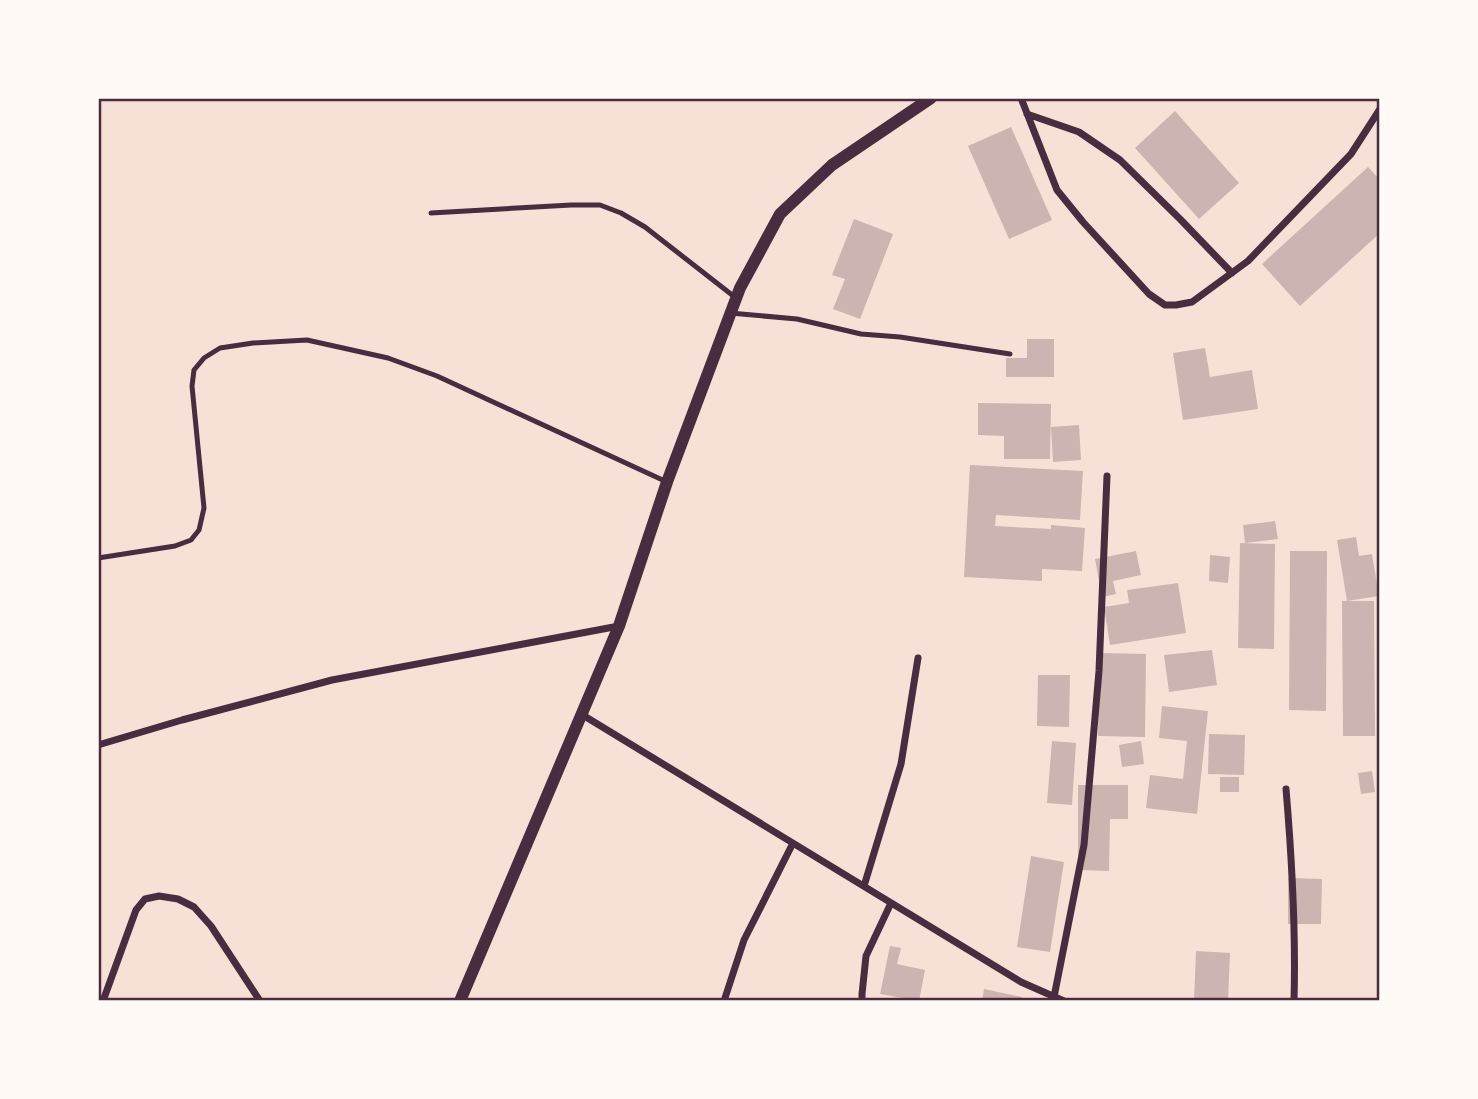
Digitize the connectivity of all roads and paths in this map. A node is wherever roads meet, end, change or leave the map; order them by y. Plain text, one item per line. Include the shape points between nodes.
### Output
1 (931, 98) edge
2 (1021, 98) edge
3 (1380, 109) edge
4 (1027, 114) junction
5 (431, 213) dead end
6 (1232, 273) junction
7 (736, 298) junction
8 (730, 313) junction
9 (1010, 354) dead end
10 (1107, 476) dead end
11 (667, 482) junction
12 (98, 558) edge
13 (619, 626) junction
14 (918, 658) dead end
15 (582, 714) junction
16 (98, 745) edge
17 (1286, 789) dead end
18 (793, 843) junction
19 (864, 886) junction
20 (891, 903) junction
21 (1054, 997) junction
22 (103, 1001) edge
23 (260, 1001) edge
24 (460, 1001) edge
25 (724, 1001) edge
26 (862, 1001) edge
27 (1064, 1001) edge
28 (1294, 1001) edge

1 - 7 street via 832,165 780,214
2 - 4 street
3 - 6 street via 1350,154
4 - 6 street via 1079,132 1120,160
4 - 6 street via 1057,190 1149,294 1165,305 1192,302
5 - 7 lane via 600,205 645,227
7 - 8 street
8 - 9 lane via 797,319 861,334
8 - 11 street
10 - 21 street via 1100,671 1084,845
11 - 12 lane via 388,358 307,340 253,343 220,348 194,370 204,508 199,530 191,540 175,546
11 - 13 street
13 - 15 street
13 - 16 street via 332,680
14 - 19 street via 901,764
15 - 18 street
15 - 24 street
17 - 28 street
18 - 19 street
18 - 25 street via 744,940
19 - 20 street
20 - 21 street
20 - 26 street via 866,956
21 - 27 street
22 - 23 street via 136,910 145,899 159,896 194,907

